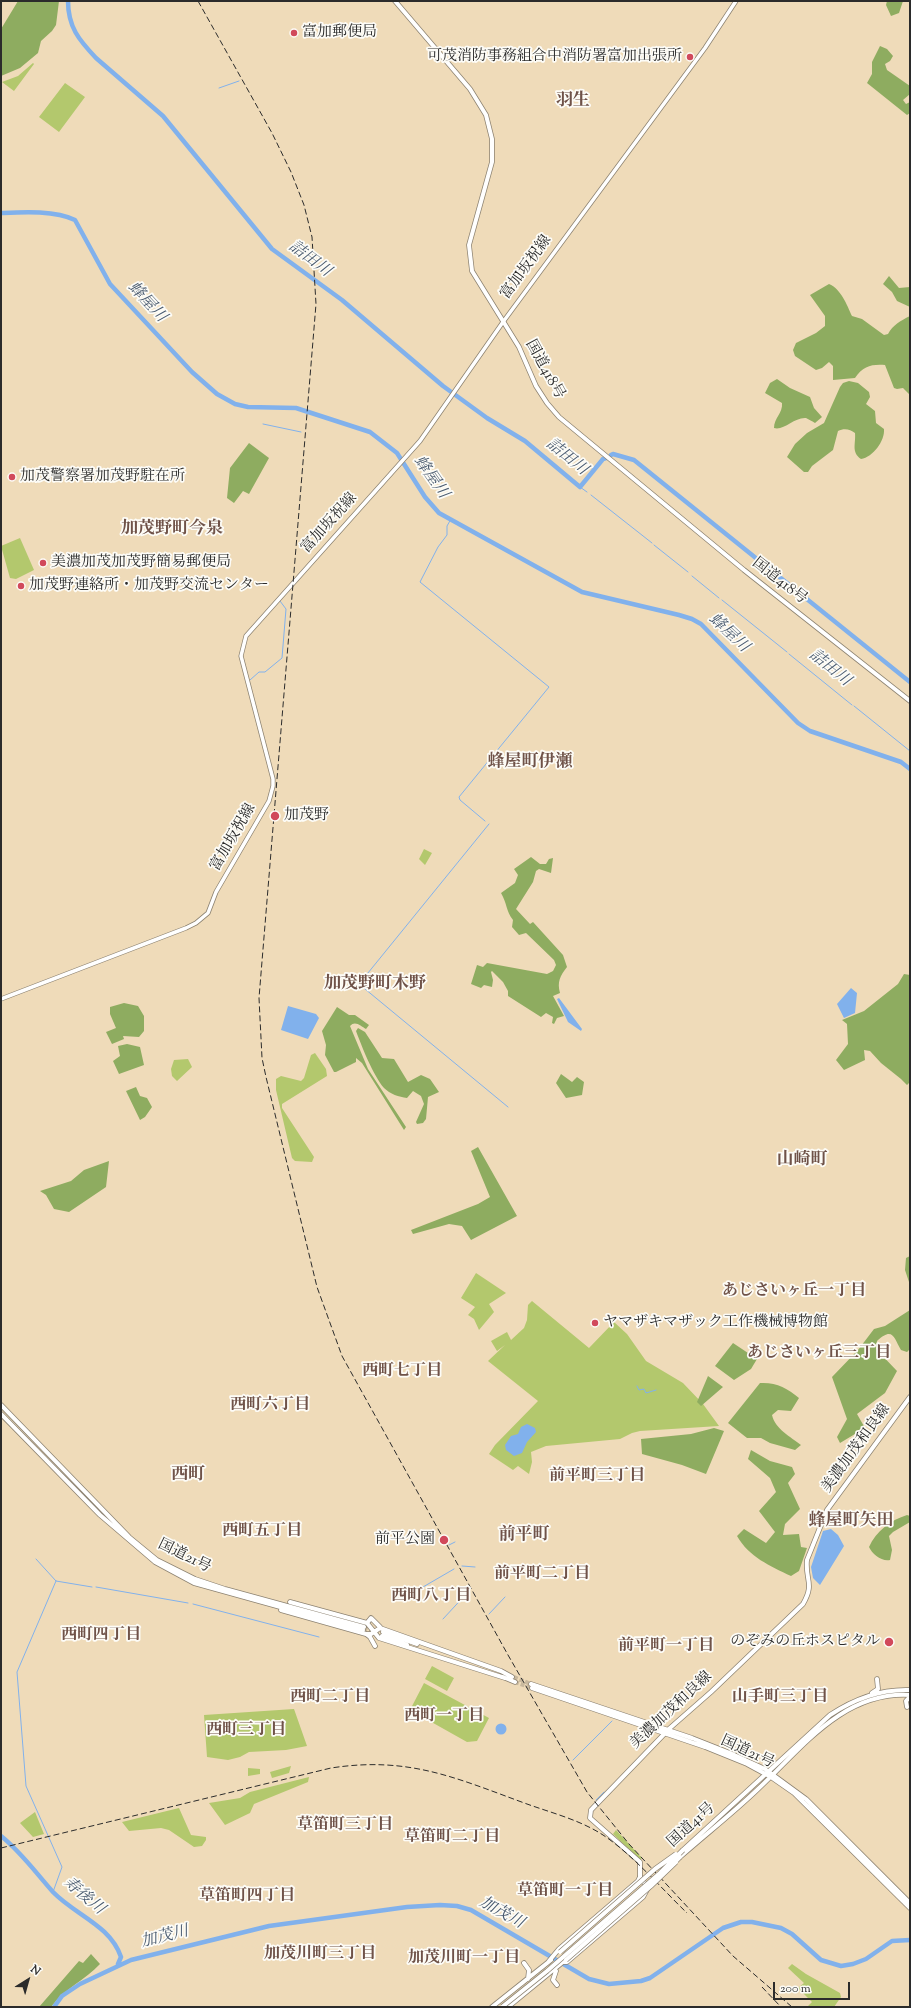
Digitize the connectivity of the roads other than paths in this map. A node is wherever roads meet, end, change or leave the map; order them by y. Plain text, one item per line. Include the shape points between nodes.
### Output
1 (395, 1) edge
2 (736, 1) edge
3 (503, 322) junction
4 (910, 701) edge
5 (1, 999) edge
6 (910, 1397) edge
7 (1, 1405) edge
8 (1, 1414) edge
9 (380, 1628) junction
10 (365, 1629) junction
11 (373, 1632) junction
12 (381, 1635) junction
13 (514, 1679) junction
14 (877, 1679) dead end
15 (532, 1686) tunnel mouth
16 (910, 1690) edge
17 (910, 1696) edge
18 (863, 1698) junction
19 (907, 1707) dead end
20 (665, 1732) junction
21 (771, 1774) junction
22 (703, 1835) junction
23 (683, 1850) junction
24 (680, 1857) junction
25 (640, 1876) junction
26 (910, 1903) edge
27 (910, 1908) edge
28 (554, 1955) junction
29 (524, 1963) dead end
30 (562, 1963) junction
31 (537, 1972) junction
32 (545, 1978) junction
33 (528, 1979) junction
34 (557, 1985) dead end
35 (511, 1993) junction
36 (492, 2007) edge
37 (503, 2007) edge
38 (508, 2007) edge

1 - 3 main road, 国道418号 via 470,89 486,114 492,139 492,162 470,240 469,255 472,271
2 - 3 main road, 富加坂祝線 via 708,43
3 - 4 main road, 国道418号 via 519,347 536,386 559,417 739,566
3 - 5 main road, 富加坂祝線 via 406,459 246,636 241,656 270,763 273,786 269,801 216,892 208,913 186,928
6 - 20 main road, 美濃加茂和良線 via 825,1513 807,1560 810,1589 803,1604
7 - 10 main road, 国道21号 via 105,1513 157,1560 195,1579
8 - 10 main road, 国道21号 via 100,1515 142,1553 175,1574 194,1583 259,1601 267,1606
9 - 10 main road via 371,1618
9 - 11 main road
9 - 13 main road via 501,1671
10 - 11 main road
10 - 11 main road
10 - 12 main road via 375,1646
11 - 12 main road
12 - 13 main road
12 - 13 main road
14 - 18 main road via 878,1689
15 - 20 main road, 国道21号
16 - 18 main road, 国道41号 via 884,1692
17 - 19 main road via 906,1701
17 - 21 main road, 国道41号 via 875,1698 841,1713 823,1726
18 - 21 main road, 国道41号 via 830,1715
20 - 21 main road, 国道21号
20 - 25 main road, 美濃加茂和良線 via 594,1805 589,1814 590,1818 640,1862
21 - 22 main road, 国道41号
21 - 26 main road, 国道21号 via 806,1799
21 - 27 main road, 国道21号 via 799,1798
22 - 23 main road, 国道41号
22 - 24 main road, 国道41号
23 - 28 main road, bridge via 655,1870
23 - 37 main road, 国道41号, bridge via 660,1874
24 - 30 main road, bridge via 651,1886
24 - 37 main road, 国道41号, bridge via 534,1984
25 - 28 main road via 633,1886
25 - 30 main road via 648,1888 643,1897 567,1962
28 - 31 main road
29 - 33 main road via 529,1970
30 - 31 main road via 542,1974
30 - 32 main road
30 - 34 main road via 553,1976
31 - 33 main road
32 - 35 main road via 536,1978
32 - 38 main road
33 - 35 main road
35 - 36 main road

